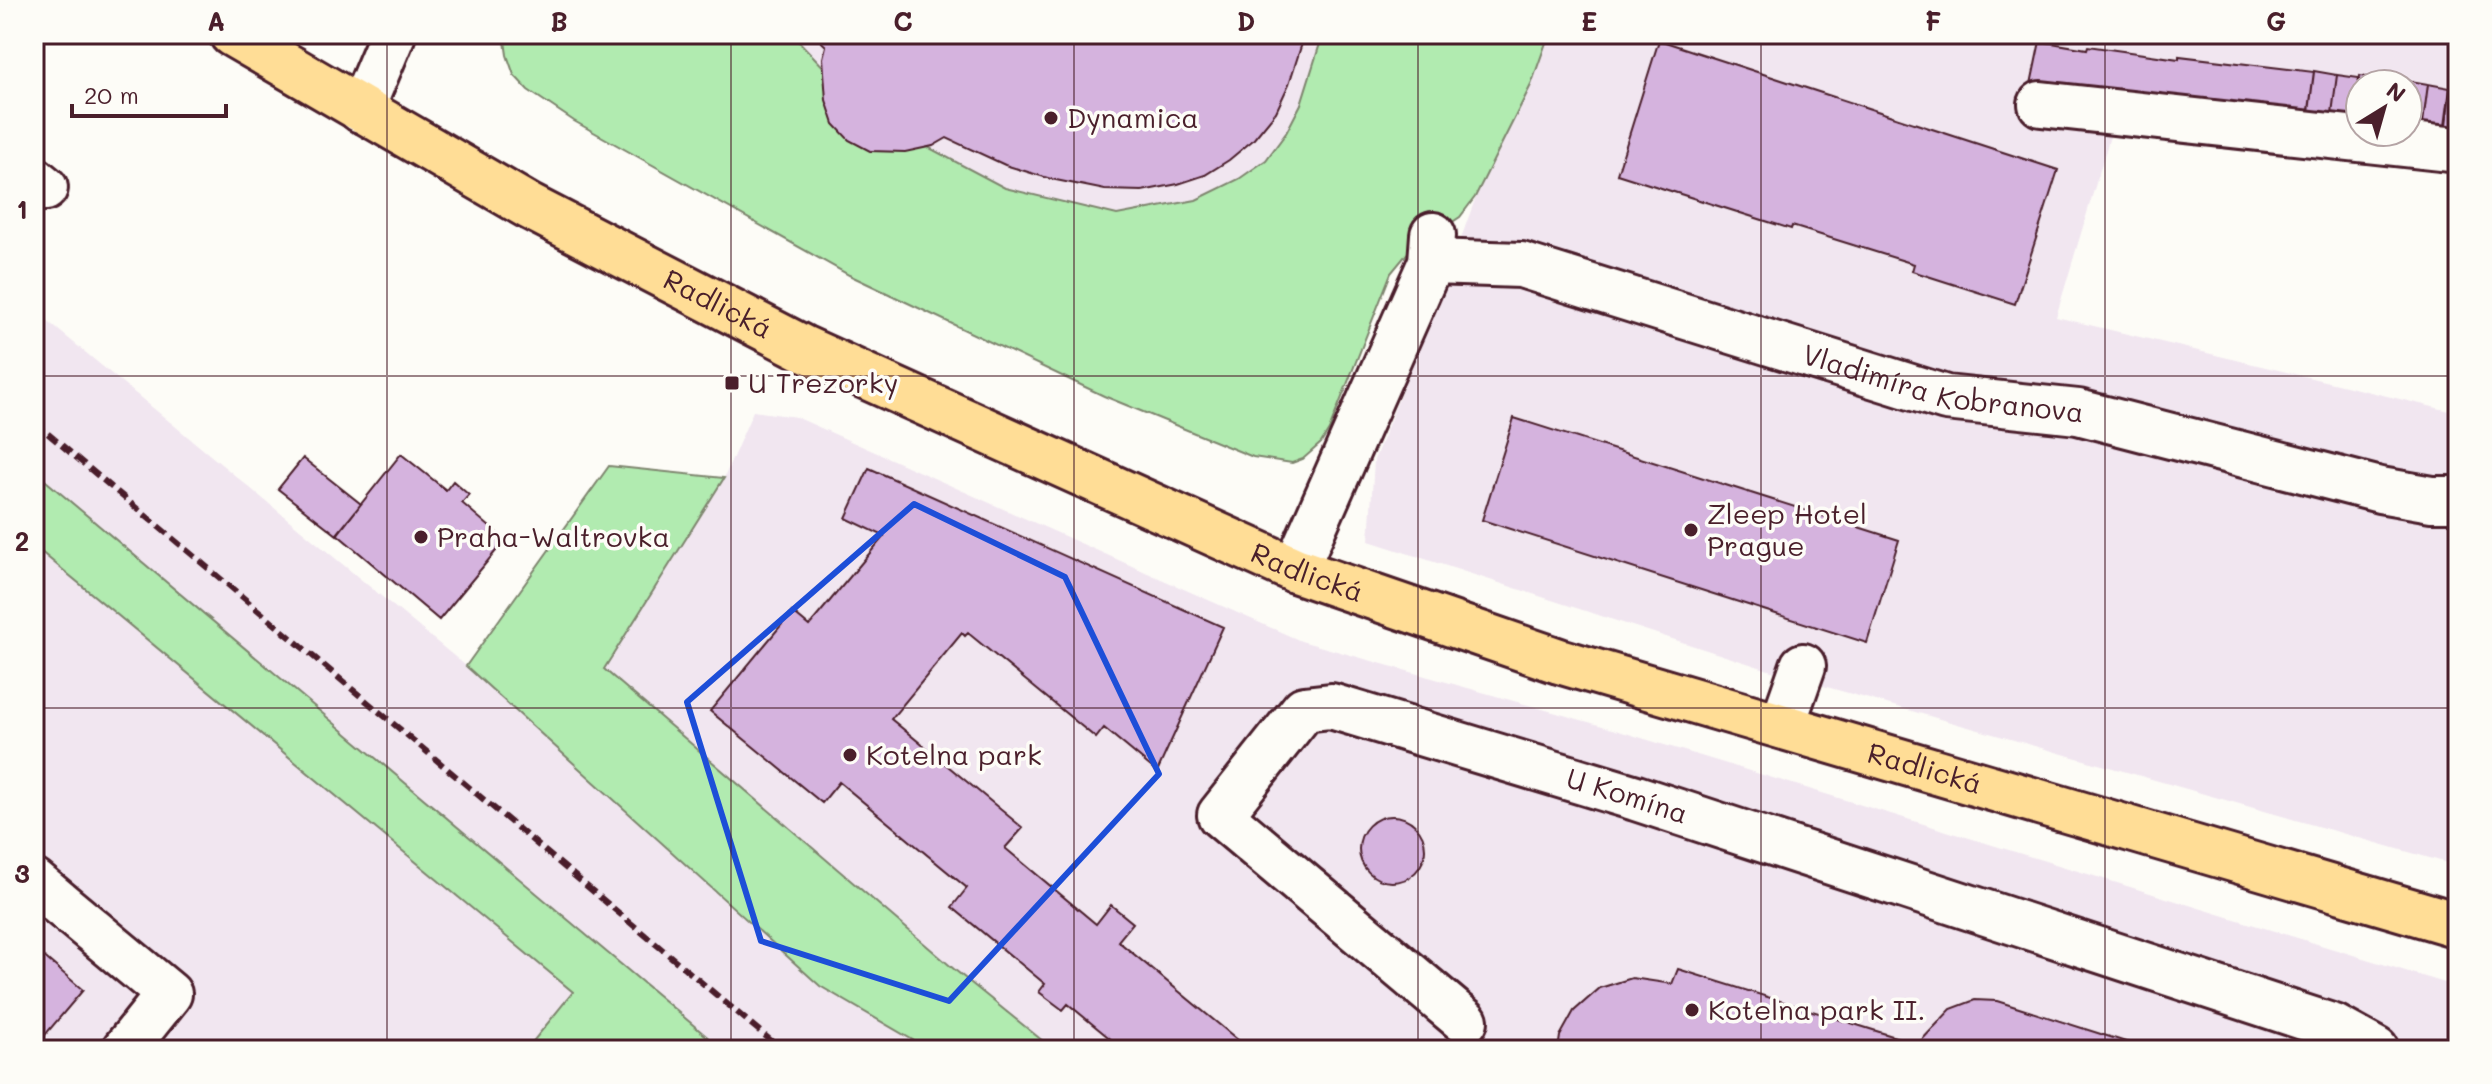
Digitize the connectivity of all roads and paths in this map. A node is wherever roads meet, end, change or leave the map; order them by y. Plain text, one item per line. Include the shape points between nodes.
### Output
1 (232, 34) edge
2 (393, 34) edge
3 (2041, 104) dead end
4 (361, 110) junction
5 (2458, 150) edge
6 (2458, 499) edge
7 (1295, 570) junction
8 (1803, 666) dead end
9 (1782, 726) junction
10 (34, 882) edge
11 (2458, 925) edge
12 (1465, 1021) dead end
13 (124, 1050) edge
14 (2376, 1050) edge

1 - 4 main road, Radlická
2 - 4 street
3 - 5 street
4 - 7 main road, Radlická via 530,207 803,348
6 - 7 street, Vladimíra Kobranova via 2380,490 2078,412 1946,398 1521,265 1432,248
7 - 9 main road, Radlická via 1559,661
8 - 9 street
9 - 11 main road, Radlická
10 - 13 street via 169,994
12 - 14 street, U Komína via 1220,815 1304,709 1331,706 1636,798 2334,1027

